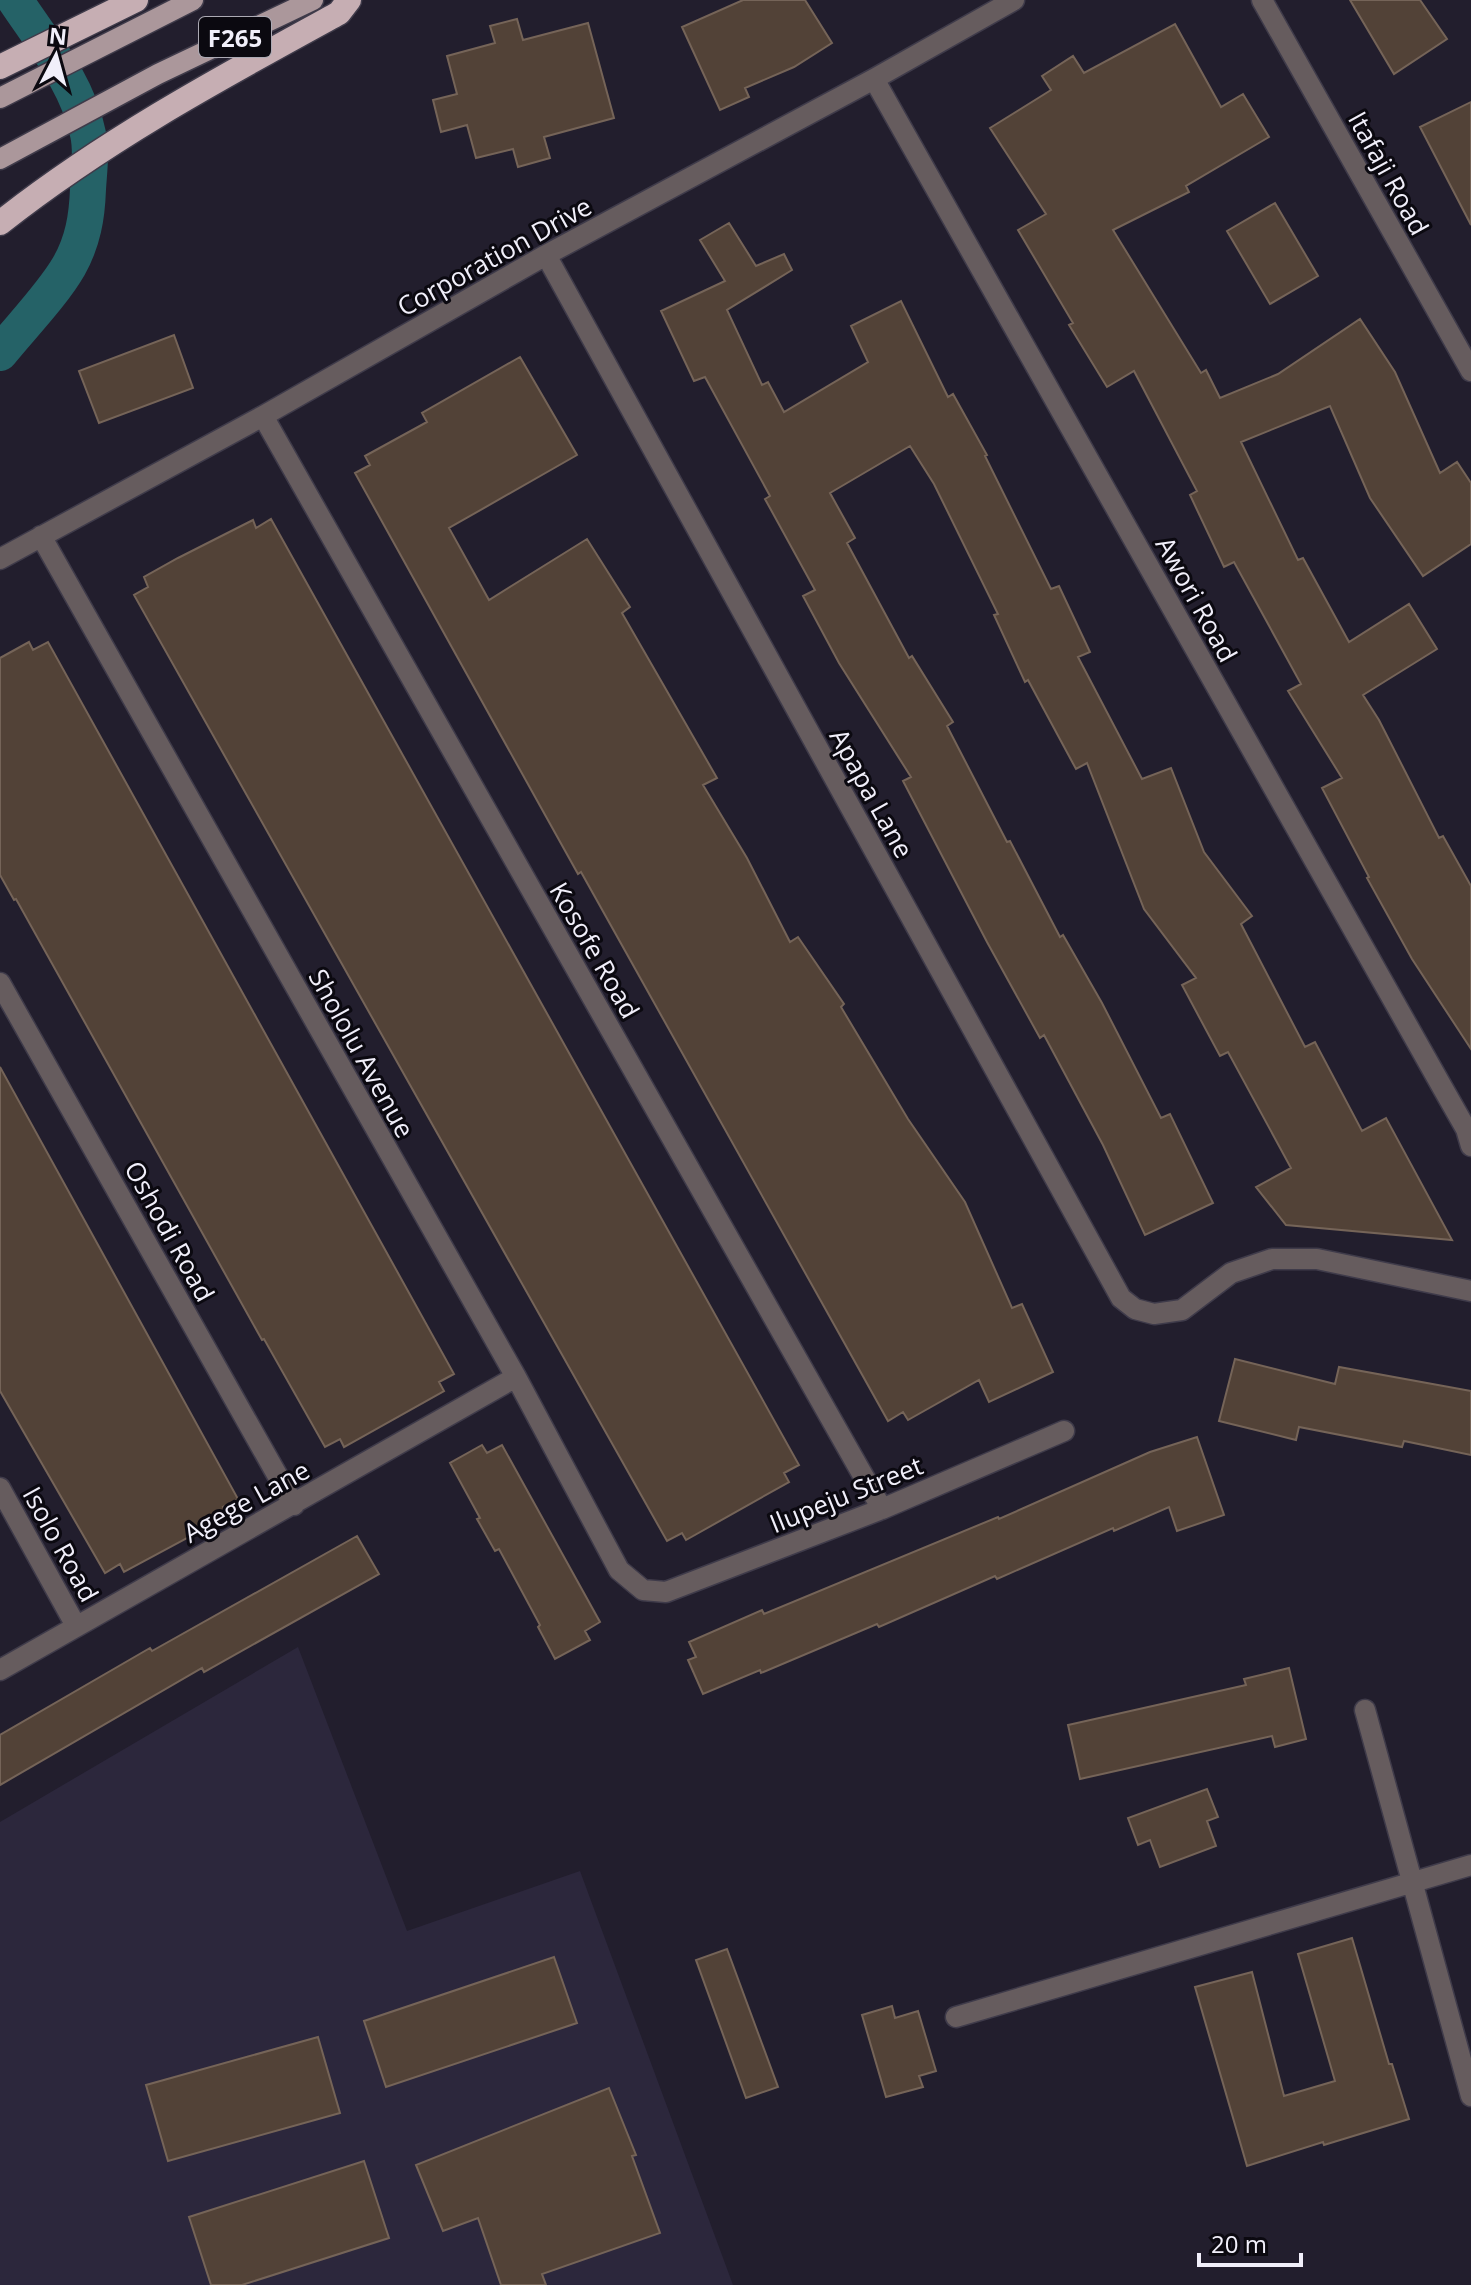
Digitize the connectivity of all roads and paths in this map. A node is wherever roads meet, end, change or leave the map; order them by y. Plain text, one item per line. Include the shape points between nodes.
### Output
1 (193, 0) edge
2 (313, 0) edge
3 (349, 0) edge
4 (1014, 0) edge
5 (1262, 0) edge
6 (129, 4) edge
7 (0, 67) edge
8 (874, 79) junction
9 (0, 98) edge
10 (7, 155) edge
11 (0, 223) edge
12 (546, 255) junction
13 (1471, 371) edge
14 (263, 416) junction
15 (41, 536) junction
16 (0, 559) edge
17 (0, 983) edge
18 (1471, 1146) edge
19 (1471, 1291) edge
20 (516, 1377) junction
21 (1064, 1431) dead end
22 (0, 1488) edge
23 (294, 1505) junction
24 (882, 1509) junction
25 (643, 1590) joint
26 (76, 1626) junction
27 (0, 1670) edge
28 (1365, 1710) dead end
29 (1471, 1865) edge
30 (1410, 1881) junction
31 (956, 2017) dead end
32 (1471, 2096) edge

1 - 9 main road
2 - 10 main road, F265 via 158,74
3 - 11 highway via 339,13 176,103 74,168
4 - 8 street, Corporation Drive
5 - 13 street, Itafaji Road
6 - 7 highway
8 - 12 street, Corporation Drive
8 - 18 street, Awori Road
12 - 14 street, Corporation Drive
12 - 19 street, Apapa Lane via 1121,1298 1154,1314 1182,1310 1231,1273 1272,1259 1317,1259
14 - 15 street, Corporation Drive
14 - 24 street, Kosofe Road
15 - 16 street, Corporation Drive
15 - 20 street, Shololu Avenue
17 - 23 street, Oshodi Road
20 - 23 street, Agege Lane
20 - 25 street, Shololu Avenue via 619,1570
21 - 24 street, Ilupeju Street
22 - 26 street, Isolo Road
23 - 26 street, Agege Lane
24 - 25 street, Ilupeju Street via 666,1592
26 - 27 street, Agege Lane
28 - 30 street
29 - 30 street
30 - 31 street
30 - 32 street

